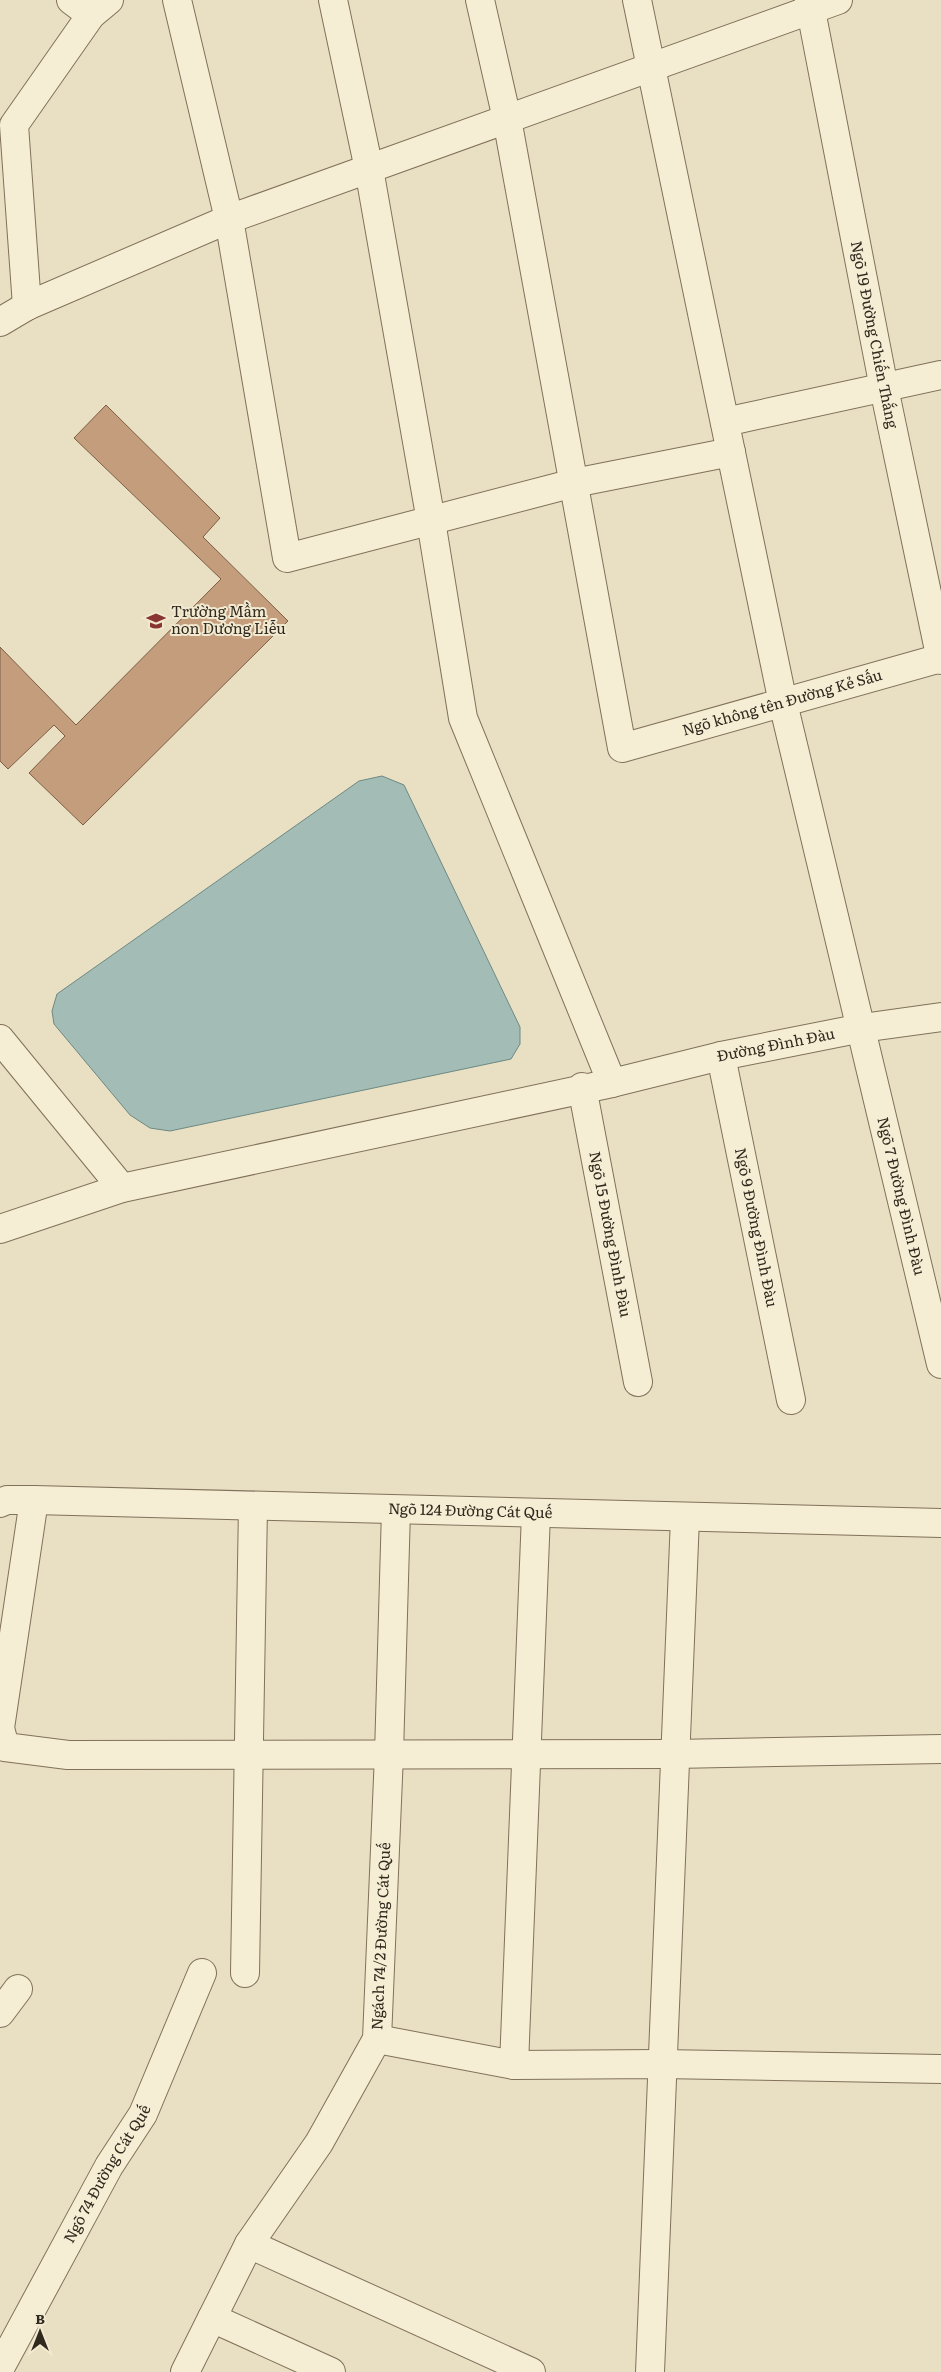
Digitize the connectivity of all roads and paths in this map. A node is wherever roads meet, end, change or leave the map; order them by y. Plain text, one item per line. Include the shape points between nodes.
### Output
1 (177, 0) edge
2 (333, 0) edge
3 (480, 0) edge
4 (637, 0) edge
5 (838, 0) edge
6 (90, 5) edge
7 (810, 5) edge
8 (652, 68) junction
9 (507, 119) junction
10 (369, 169) junction
11 (230, 218) junction
12 (27, 306) junction
13 (0, 322) edge
14 (941, 375) edge
15 (884, 388) junction
16 (725, 422) junction
17 (731, 452) junction
18 (574, 483) junction
19 (431, 521) junction
20 (941, 659) edge
21 (783, 703) junction
22 (941, 1017) edge
23 (862, 1028) junction
24 (0, 1039) edge
25 (722, 1056) junction
26 (612, 1083) junction
27 (582, 1088) junction
28 (122, 1188) junction
29 (0, 1229) edge
30 (941, 1364) edge
31 (638, 1382) dead end
32 (791, 1400) dead end
33 (34, 1500) junction
34 (0, 1503) edge
35 (253, 1506) junction
36 (396, 1510) junction
37 (536, 1514) junction
38 (685, 1518) junction
39 (941, 1523) edge
40 (941, 1749) edge
41 (248, 1754) junction
42 (389, 1754) junction
43 (527, 1754) junction
44 (674, 1754) junction
45 (202, 1973) dead end
46 (245, 1973) dead end
47 (18, 1989) dead end
48 (0, 2013) edge
49 (377, 2039) junction
50 (661, 2064) junction
51 (514, 2065) junction
52 (941, 2069) edge
53 (249, 2244) junction
54 (212, 2318) junction
55 (0, 2368) edge
56 (185, 2372) edge
57 (331, 2372) edge
58 (531, 2372) edge
59 (650, 2372) edge

1 - 11 street
2 - 10 street
3 - 9 street
4 - 8 street, Ngõ 7 Đường Đình Đàu
5 - 7 street
6 - 12 street via 14,125
7 - 8 street
7 - 15 street, Ngõ 19 Đường Chiến Thắng
8 - 9 street
8 - 16 street, Ngõ 7 Đường Đình Đàu
9 - 10 street
9 - 18 street
10 - 11 street
10 - 19 street
11 - 12 street
11 - 19 street via 287,558
12 - 13 street
14 - 15 street
15 - 16 street
15 - 20 street, Ngõ 19 Đường Chiến Thắng
16 - 17 street, Ngõ 7 Đường Đình Đàu
17 - 18 street
17 - 21 street, Ngõ 7 Đường Đình Đàu
18 - 19 street
18 - 21 street, Ngõ không tên Đường Kẻ Sấu via 622,748
19 - 26 street via 463,718
20 - 21 street, Ngõ không tên Đường Kẻ Sấu
21 - 23 street, Ngõ 7 Đường Đình Đàu
22 - 23 street, Đường Đình Đàu
23 - 25 street, Đường Đình Đàu
23 - 30 street, Ngõ 7 Đường Đình Đàu
24 - 28 street
25 - 26 street, Đường Đình Đàu
25 - 32 street, Ngõ 9 Đường Đình Đàu
26 - 27 street, Đường Đình Đàu
27 - 28 street, Đường Đình Đàu
27 - 31 street, Ngõ 15 Đường Đình Đàu
28 - 29 street, Đường Đình Đàu
33 - 34 street, Ngõ 124 Đường Cát Quế
33 - 35 street, Ngõ 124 Đường Cát Quế
33 - 41 street via 0,1728 5,1746 68,1755
35 - 36 street, Ngõ 124 Đường Cát Quế
35 - 41 street
36 - 37 street, Ngõ 124 Đường Cát Quế
36 - 42 street, Ngách 74/2 Đường Cát Quế
37 - 38 street, Ngõ 124 Đường Cát Quế
37 - 43 street
38 - 39 street, Ngõ 124 Đường Cát Quế
38 - 44 street
40 - 44 street
41 - 42 street
41 - 46 street
42 - 43 street
42 - 49 street, Ngách 74/2 Đường Cát Quế
43 - 44 street
43 - 51 street
44 - 50 street
45 - 55 street, Ngõ 74 Đường Cát Quế via 143,2114 109,2166
47 - 48 street
49 - 51 street
49 - 53 street, Ngách 74/2 Đường Cát Quế via 319,2143
50 - 51 street
50 - 52 street
50 - 59 street
53 - 54 street, Ngách 74/2 Đường Cát Quế
53 - 58 street
54 - 56 street, Ngách 74/2 Đường Cát Quế
54 - 57 street

